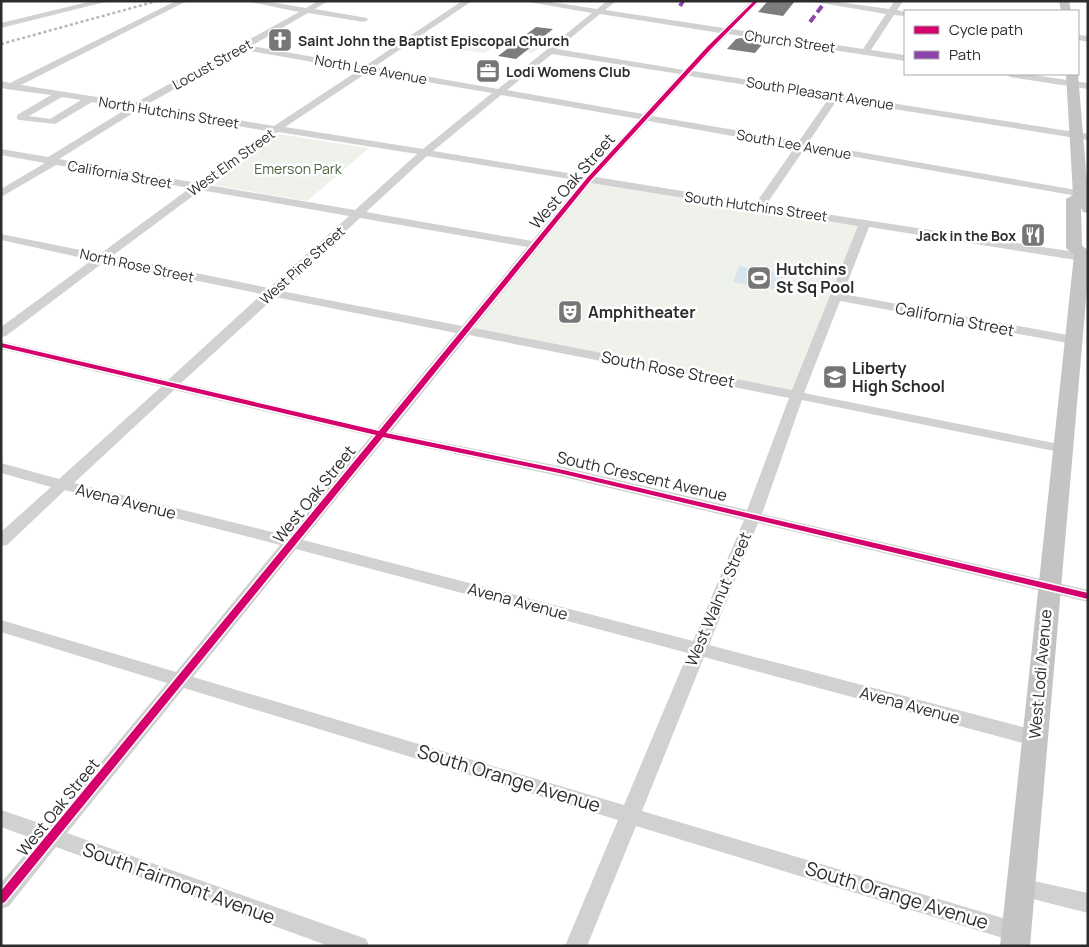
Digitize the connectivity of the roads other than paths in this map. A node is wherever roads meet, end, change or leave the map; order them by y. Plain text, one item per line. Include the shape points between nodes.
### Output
1 (105, 1) edge
2 (183, 1) edge
3 (249, 1) edge
4 (324, 1) edge
5 (468, 1) edge
6 (527, 1) edge
7 (612, 1) edge
8 (756, 1) edge
9 (813, 1) edge
10 (899, 1) edge
11 (51, 3) dead end
12 (70, 8) junction
13 (307, 11) junction
14 (598, 12) junction
15 (892, 12) junction
16 (904, 14) edge
17 (364, 20) dead end
18 (1, 26) edge
19 (728, 31) junction
20 (242, 47) junction
21 (551, 51) junction
22 (865, 52) junction
23 (904, 58) edge
24 (368, 69) junction
25 (688, 72) junction
26 (1023, 75) edge
27 (1073, 79) edge
28 (1, 84) edge
29 (12, 85) junction
30 (1088, 86) edge
31 (1, 91) edge
32 (500, 92) junction
33 (60, 94) junction
34 (836, 95) junction
35 (90, 99) junction
36 (136, 107) junction
37 (645, 118) junction
38 (276, 129) junction
39 (1081, 136) edge
40 (802, 145) junction
41 (1, 152) edge
42 (425, 152) junction
43 (51, 161) junction
44 (589, 179) junction
45 (197, 187) junction
46 (1, 194) edge
47 (1084, 199) edge
48 (760, 206) junction
49 (358, 214) junction
50 (865, 222) junction
51 (1, 237) edge
52 (535, 244) junction
53 (1085, 255) edge
54 (101, 258) junction
55 (272, 292) junction
56 (836, 297) junction
57 (467, 330) junction
58 (1, 333) edge
59 (1073, 340) junction
60 (1, 345) edge
61 (171, 386) junction
62 (797, 394) junction
63 (381, 434) junction
64 (1064, 449) junction
65 (1, 468) edge
66 (61, 486) junction
67 (753, 516) junction
68 (1, 541) edge
69 (292, 542) junction
70 (1048, 587) junction
71 (1088, 596) edge
72 (1, 626) edge
73 (698, 648) junction
74 (180, 680) junction
75 (1034, 738) junction
76 (630, 814) junction
77 (1, 818) edge
78 (51, 837) junction
79 (1021, 887) junction
80 (1, 899) edge
81 (1088, 903) edge
82 (1016, 939) edge
83 (358, 946) edge
84 (576, 946) edge

1 - 12 street
2 - 29 street
3 - 13 street
4 - 13 street, Locust Street
5 - 24 street, West Elm Street
6 - 14 street, Church Street
7 - 14 street, West Pine Street
8 - 19 street, West Oak Street
9 - 15 street
10 - 15 street
11 - 12 street
12 - 18 street
13 - 17 street
13 - 20 street, Locust Street
14 - 19 street, Church Street
14 - 21 street, West Pine Street
15 - 16 street
15 - 22 street
19 - 22 street, Church Street
19 - 25 street, West Oak Street
20 - 24 street, North Lee Avenue
20 - 36 street, Locust Street
21 - 25 street, South Pleasant Avenue
21 - 32 street, West Pine Street
22 - 23 street, Church Street
24 - 32 street, North Lee Avenue
24 - 38 street, West Elm Street
25 - 34 street, South Pleasant Avenue
25 - 37 street, West Oak Street
26 - 27 street
27 - 30 street
27 - 39 main road, West Lodi Avenue
28 - 29 street, North Hutchins Street
29 - 31 street
29 - 33 street, North Hutchins Street
32 - 37 street, South Lee Avenue
32 - 42 street, West Pine Street
33 - 35 street, North Hutchins Street
33 - 35 street via 20,117 52,122
34 - 39 street, South Pleasant Avenue
34 - 40 street
35 - 36 street, North Hutchins Street
36 - 38 street, North Hutchins Street
36 - 43 street, Locust Street
37 - 40 street, South Lee Avenue
37 - 44 street, West Oak Street
38 - 42 street, North Hutchins Street
38 - 45 street, West Elm Street
39 - 47 main road, West Lodi Avenue
40 - 47 street, South Lee Avenue
40 - 48 street
41 - 43 street, California Street
42 - 44 street, South Hutchins Street
42 - 49 street, West Pine Street
43 - 45 street, California Street
43 - 46 street, Locust Street
44 - 48 street, South Hutchins Street
44 - 52 street, West Oak Street
45 - 49 street, California Street
45 - 54 street, West Elm Street
47 - 53 main road, West Lodi Avenue via 1073,199 1074,248
48 - 50 street, South Hutchins Street
49 - 52 street, California Street
49 - 55 street, West Pine Street
50 - 53 street, South Hutchins Street
50 - 56 street, West Walnut Street
51 - 54 street, North Rose Street
52 - 57 street, West Oak Street
53 - 59 main road, West Lodi Avenue
54 - 55 street, North Rose Street
54 - 58 street, West Elm Street
55 - 57 street, South Rose Street
55 - 61 street, West Pine Street
56 - 59 street, California Street
56 - 62 street, West Walnut Street
57 - 62 street, South Rose Street
57 - 63 street, West Oak Street
59 - 64 main road, West Lodi Avenue
60 - 61 street, South Crescent Avenue
61 - 63 street, South Crescent Avenue
61 - 66 street, West Pine Street
62 - 64 street, South Rose Street
62 - 67 street, West Walnut Street
63 - 67 street, South Crescent Avenue
63 - 69 street, West Oak Street
64 - 70 main road, West Lodi Avenue
65 - 66 street, Avena Avenue
66 - 68 street, West Pine Street
66 - 69 street, Avena Avenue
67 - 70 street, South Crescent Avenue
67 - 73 street, West Walnut Street
69 - 73 street, Avena Avenue
69 - 74 street, West Oak Street
70 - 71 street, South Crescent Avenue
70 - 75 main road, West Lodi Avenue
72 - 74 street, South Orange Avenue
73 - 75 street, Avena Avenue
73 - 76 street, West Walnut Street
74 - 76 street, South Orange Avenue
74 - 78 street, West Oak Street
75 - 79 main road, West Lodi Avenue
76 - 82 street, South Orange Avenue
76 - 84 street, West Walnut Street
77 - 78 street, South Fairmont Avenue
78 - 80 street, West Oak Street
78 - 83 street, South Fairmont Avenue
79 - 81 street
79 - 82 main road, West Lodi Avenue

